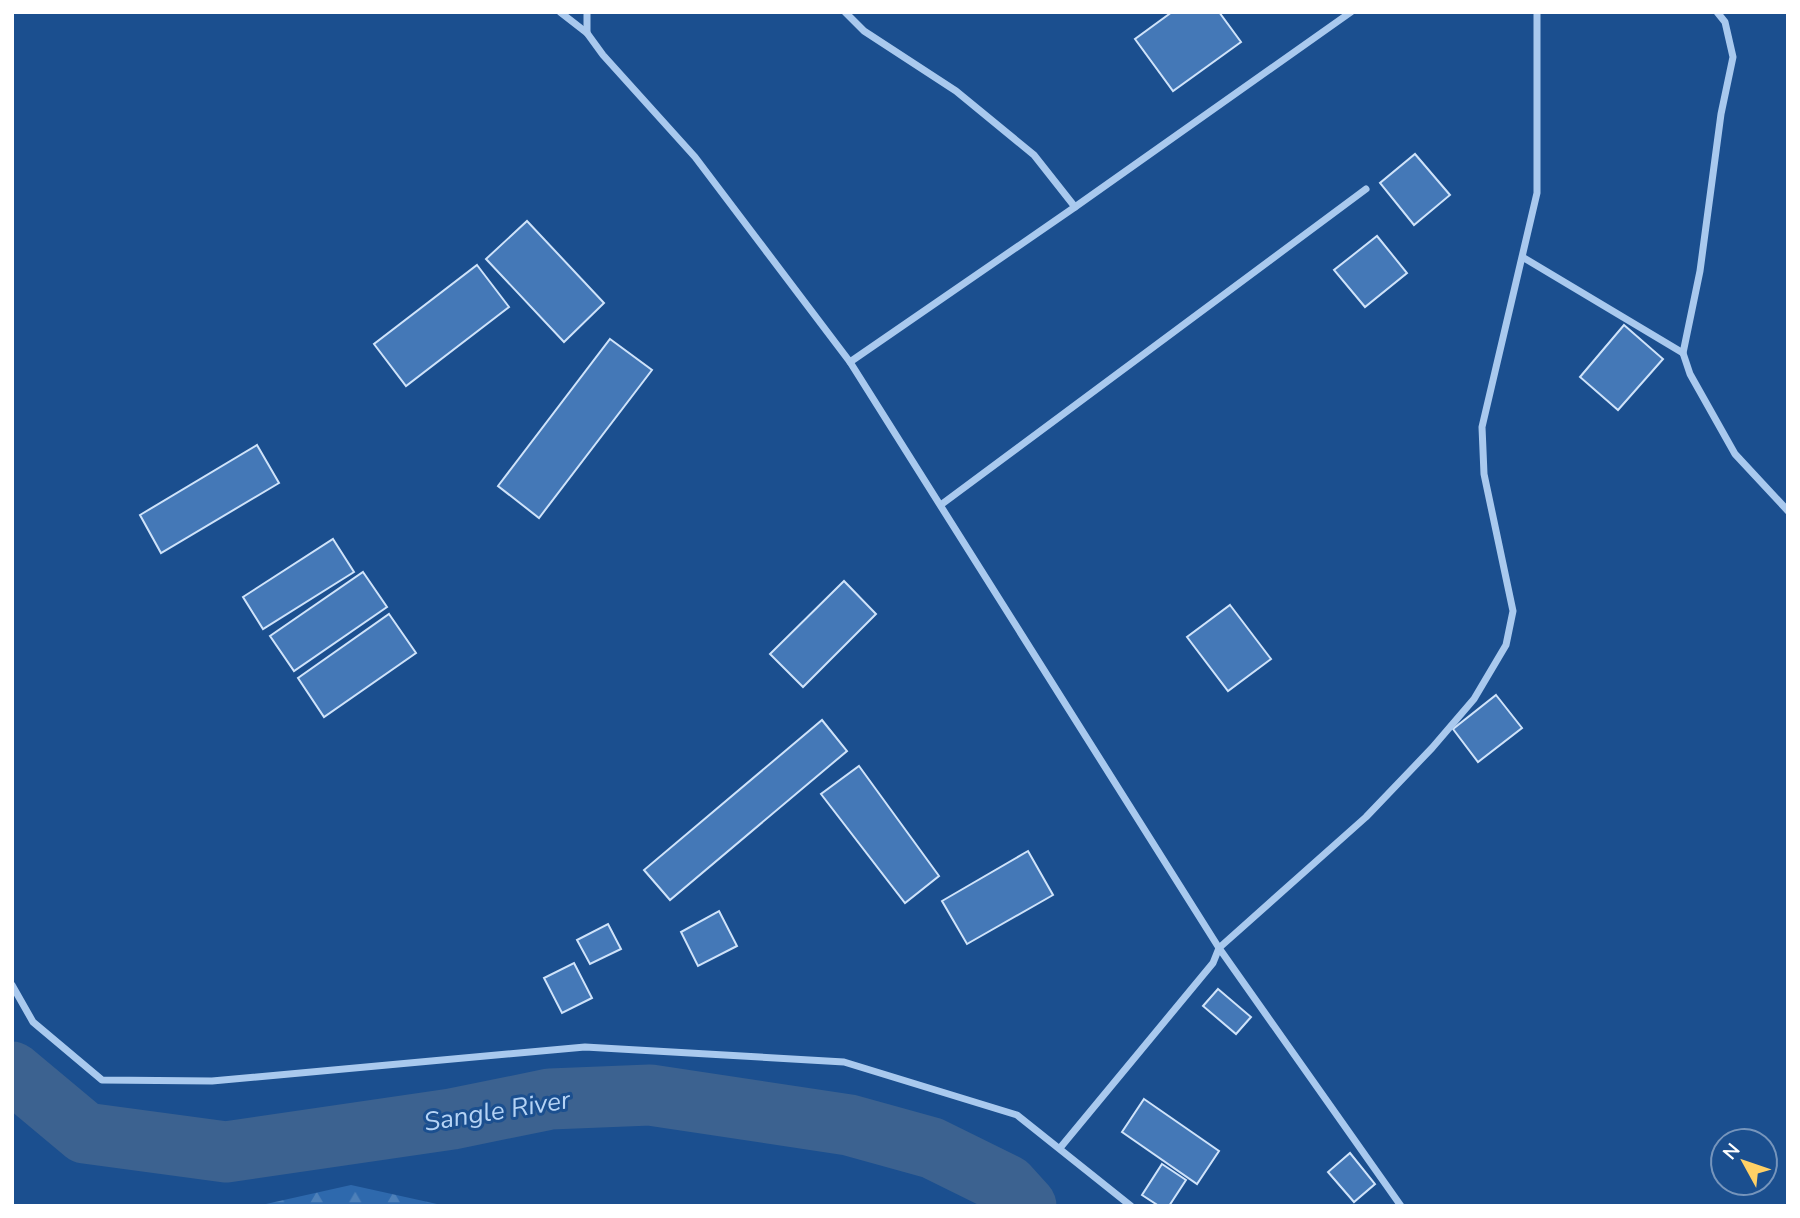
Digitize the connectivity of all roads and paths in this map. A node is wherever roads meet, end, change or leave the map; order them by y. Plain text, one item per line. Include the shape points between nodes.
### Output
1 (560, 12) edge
2 (587, 12) edge
3 (845, 12) edge
4 (1351, 12) edge
5 (1537, 12) edge
6 (1717, 12) edge
7 (587, 33) junction
8 (1366, 189) dead end
9 (1075, 207) junction
10 (1524, 258) junction
11 (1683, 353) junction
12 (850, 362) junction
13 (942, 504) junction
14 (1788, 511) edge
15 (1219, 948) junction
16 (12, 985) edge
17 (1060, 1148) junction
18 (1130, 1206) edge
19 (1401, 1206) edge

1 - 7 street
2 - 7 street
3 - 9 street via 864,31 956,91 1034,155
4 - 9 street
5 - 10 street via 1537,193
6 - 11 street via 1726,22 1732,57
7 - 12 street via 695,157
8 - 13 street
9 - 12 street
10 - 11 street
10 - 15 street via 1482,427 1484,474 1513,611 1506,645 1474,699 1367,817
11 - 14 street via 1735,454
12 - 13 street
13 - 15 street
15 - 17 street via 1213,963
15 - 19 street
16 - 17 street via 33,1022 102,1080 212,1081 585,1047 844,1062 1017,1115
17 - 18 street

